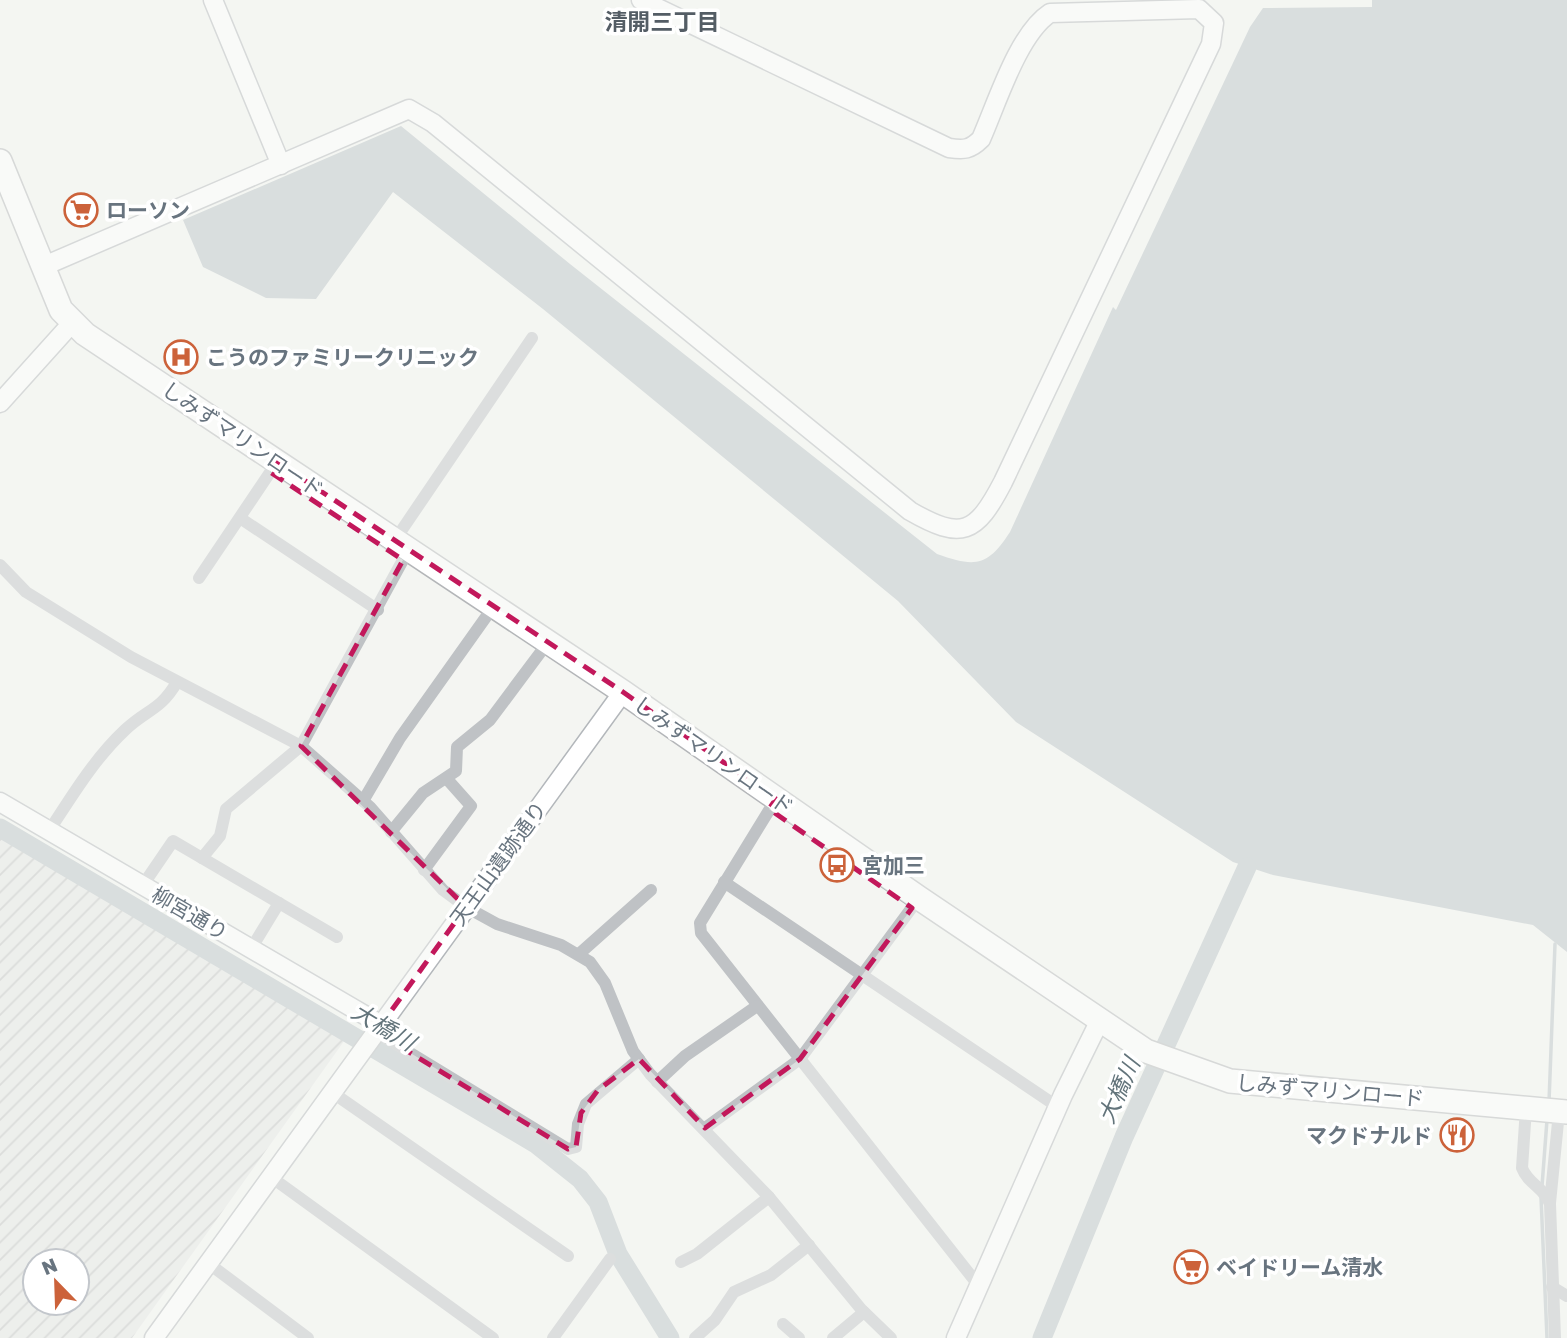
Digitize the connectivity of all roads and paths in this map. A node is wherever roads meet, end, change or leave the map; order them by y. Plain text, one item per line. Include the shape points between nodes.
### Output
1 (213, 0) edge
2 (641, 0) edge
3 (0, 161) edge
4 (281, 164) junction
5 (0, 195) edge
6 (44, 266) junction
7 (68, 327) junction
8 (532, 338) dead end
9 (0, 403) edge
10 (273, 467) junction
11 (240, 518) junction
12 (399, 550) junction
13 (0, 565) edge
14 (199, 578) dead end
15 (378, 610) junction
16 (486, 617) junction
17 (540, 653) junction
18 (177, 682) junction
19 (619, 698) junction
20 (301, 746) junction
21 (447, 779) junction
22 (363, 801) junction
23 (0, 802) edge
24 (772, 804) junction
25 (49, 831) junction
26 (391, 832) junction
27 (202, 858) junction
28 (424, 870) junction
29 (724, 882) junction
30 (143, 885) junction
31 (651, 890) dead end
32 (279, 903) junction
33 (916, 903) junction
34 (466, 907) junction
35 (337, 937) dead end
36 (251, 949) junction
37 (579, 954) junction
38 (863, 976) junction
39 (757, 1006) junction
40 (1097, 1025) junction
41 (377, 1030) junction
42 (639, 1059) junction
43 (800, 1059) junction
44 (657, 1082) junction
45 (333, 1093) junction
46 (1058, 1107) junction
47 (1548, 1116) edge
48 (705, 1128) junction
49 (271, 1177) junction
50 (769, 1197) junction
51 (1549, 1201) junction
52 (809, 1245) junction
53 (568, 1256) dead end
54 (610, 1259) dead end
55 (681, 1262) dead end
56 (208, 1263) junction
57 (979, 1286) junction
58 (1552, 1287) junction
59 (1567, 1296) edge
60 (864, 1312) junction
61 (783, 1324) dead end
62 (154, 1338) edge
63 (308, 1338) edge
64 (493, 1338) edge
65 (550, 1338) edge
66 (695, 1338) edge
67 (799, 1338) edge
68 (833, 1338) edge
69 (891, 1338) edge
70 (956, 1338) edge
71 (1555, 1338) edge

1 - 4 street
2 - 4 street via 949,148 963,150 981,139 1027,37 1050,13 1199,9 1214,23 1211,44 1003,482 984,516 972,524 958,530 936,526 910,511 419,113 409,109 397,112
3 - 6 highway, しみずマリンロード
4 - 6 street
5 - 7 highway, しみずマリンロード via 52,314
6 - 7 highway, しみずマリンロード
7 - 9 street
7 - 10 highway, しみずマリンロード
8 - 12 street
10 - 11 street
10 - 12 highway, しみずマリンロード
11 - 14 street
11 - 15 street
12 - 15 street
12 - 16 highway, しみずマリンロード
12 - 19 highway, しみずマリンロード
13 - 18 street via 26,592
15 - 20 street
16 - 17 highway, しみずマリンロード
16 - 22 street via 400,738
17 - 19 highway, しみずマリンロード
17 - 21 street via 489,720 457,747 456,771
18 - 20 street
18 - 25 street via 166,702 126,729 89,770
19 - 24 highway, しみずマリンロード
19 - 34 street, 天王山遺跡通り
20 - 22 street
20 - 27 street via 226,809 220,836
21 - 26 street via 423,793
21 - 28 street via 471,806
22 - 26 street
23 - 25 street, 柳宮通り
24 - 29 street
24 - 33 highway, しみずマリンロード
25 - 30 street, 柳宮通り
26 - 28 street
27 - 30 street via 173,841
27 - 32 street
28 - 34 street
29 - 38 street
29 - 39 street via 700,923 701,933
30 - 36 street, 柳宮通り
31 - 37 street
32 - 35 street
32 - 36 street
33 - 38 street
33 - 40 highway, しみずマリンロード
34 - 37 street via 497,924
34 - 41 street, 天王山遺跡通り
36 - 41 street, 柳宮通り
37 - 42 street via 605,983
38 - 43 street
38 - 46 street
39 - 43 street
39 - 44 street via 685,1056
40 - 46 street
40 - 47 highway, しみずマリンロード via 1143,1056 1177,1070 1230,1081
41 - 42 street via 568,1149 576,1147 586,1104
41 - 45 street, 天王山遺跡通り
42 - 44 street
43 - 48 street
43 - 57 street
44 - 48 street
45 - 49 street
45 - 53 street
46 - 57 street
47 - 51 street
47 - 51 street via 1522,1168
48 - 50 street
49 - 56 street
49 - 64 street
50 - 52 street
50 - 55 street
51 - 58 street
52 - 60 street
52 - 66 street via 771,1275 734,1292 715,1320
54 - 65 street
56 - 62 street
56 - 63 street
57 - 70 street
58 - 59 street
58 - 71 street
60 - 68 street
60 - 69 street
61 - 67 street

